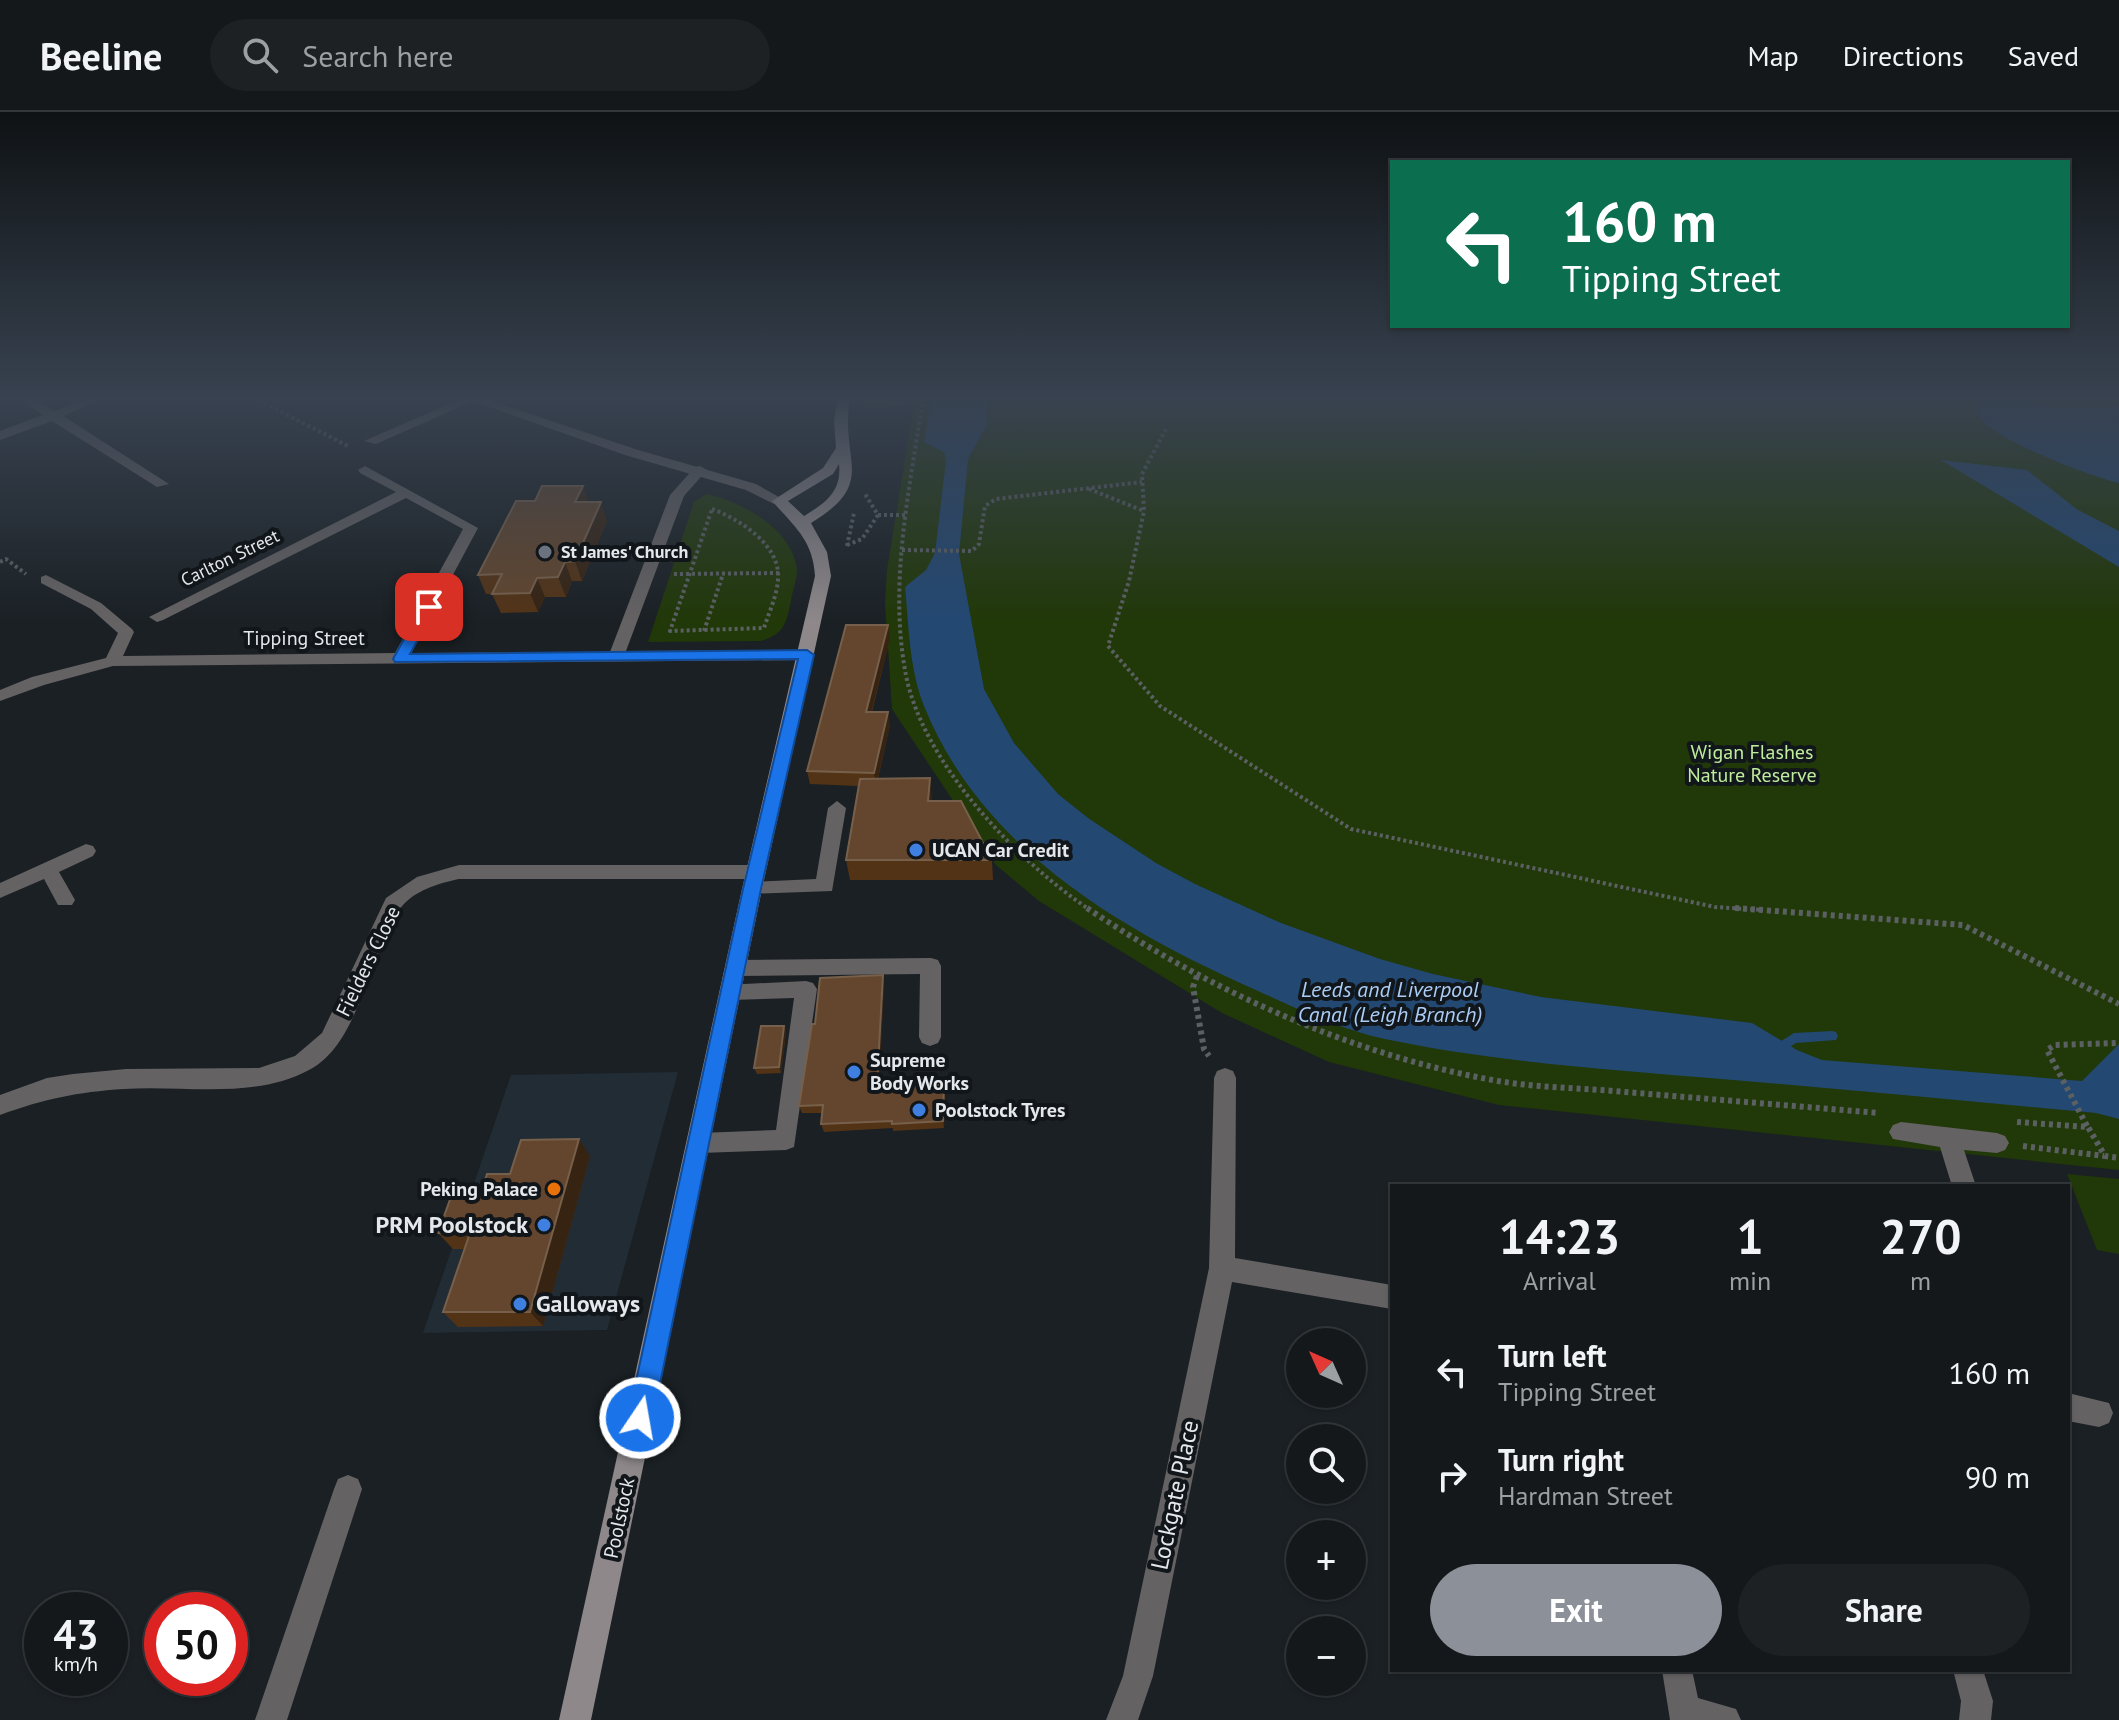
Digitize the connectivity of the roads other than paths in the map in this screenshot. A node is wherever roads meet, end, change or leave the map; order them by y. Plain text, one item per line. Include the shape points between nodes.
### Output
1 (144, 473) edge
2 (371, 473) edge
3 (697, 473) edge
4 (709, 473) edge
5 (825, 473) edge
6 (848, 473) edge
7 (162, 484) dead end
8 (407, 492) junction
9 (779, 501) junction
10 (803, 522) junction
11 (46, 580) dead end
12 (157, 617) dead end
13 (807, 655) junction
14 (400, 659) junction
15 (615, 659) junction
16 (113, 661) junction
17 (0, 696) edge
18 (837, 808) dead end
19 (86, 851) dead end
20 (48, 869) junction
21 (754, 881) junction
22 (0, 891) edge
23 (65, 900) dead end
24 (733, 979) junction
25 (930, 1037) dead end
26 (1225, 1078) road end
27 (0, 1105) edge
28 (1895, 1123) road end
29 (1948, 1137) junction
30 (700, 1143) junction
31 (1997, 1143) road end
32 (1963, 1184) edge
33 (1222, 1268) junction
34 (1390, 1297) edge
35 (2070, 1407) edge
36 (2099, 1413) dead end
37 (348, 1489) dead end
38 (1677, 1672) edge
39 (1969, 1672) edge
40 (1686, 1716) edge
41 (271, 1720) edge
42 (575, 1720) edge
43 (1122, 1720) edge
44 (1725, 1720) edge
45 (1975, 1720) edge

1 - 7 street
2 - 8 street
3 - 15 street via 677,495
4 - 9 street
5 - 9 main road
6 - 10 main road via 848,484 833,505
8 - 12 street, Carlton Street
8 - 14 street via 471,528
9 - 10 main road, Poolstock
10 - 13 main road, Poolstock via 817,540 823,563
11 - 16 street via 96,606 126,632
13 - 15 street, Tipping Street
13 - 21 main road, Poolstock
14 - 15 street, Tipping Street
14 - 16 street, Tipping Street
16 - 17 street, Tipping Street
18 - 21 street, Fielders Close via 825,886
19 - 20 street
20 - 22 street
20 - 23 street
21 - 24 main road, Poolstock
21 - 27 street, Fielders Close via 473,871 439,876 393,903 330,1039 303,1063 259,1078 73,1084
24 - 25 street via 931,966
24 - 30 main road, Poolstock
24 - 30 street via 806,989 786,1140
26 - 33 street, Lockgate Place
28 - 29 street
29 - 31 street
29 - 32 street
30 - 42 main road, Poolstock
33 - 34 street
33 - 43 street, Lockgate Place via 1138,1676
35 - 36 street
37 - 41 street
38 - 40 street
39 - 45 street via 1977,1701
40 - 44 street

